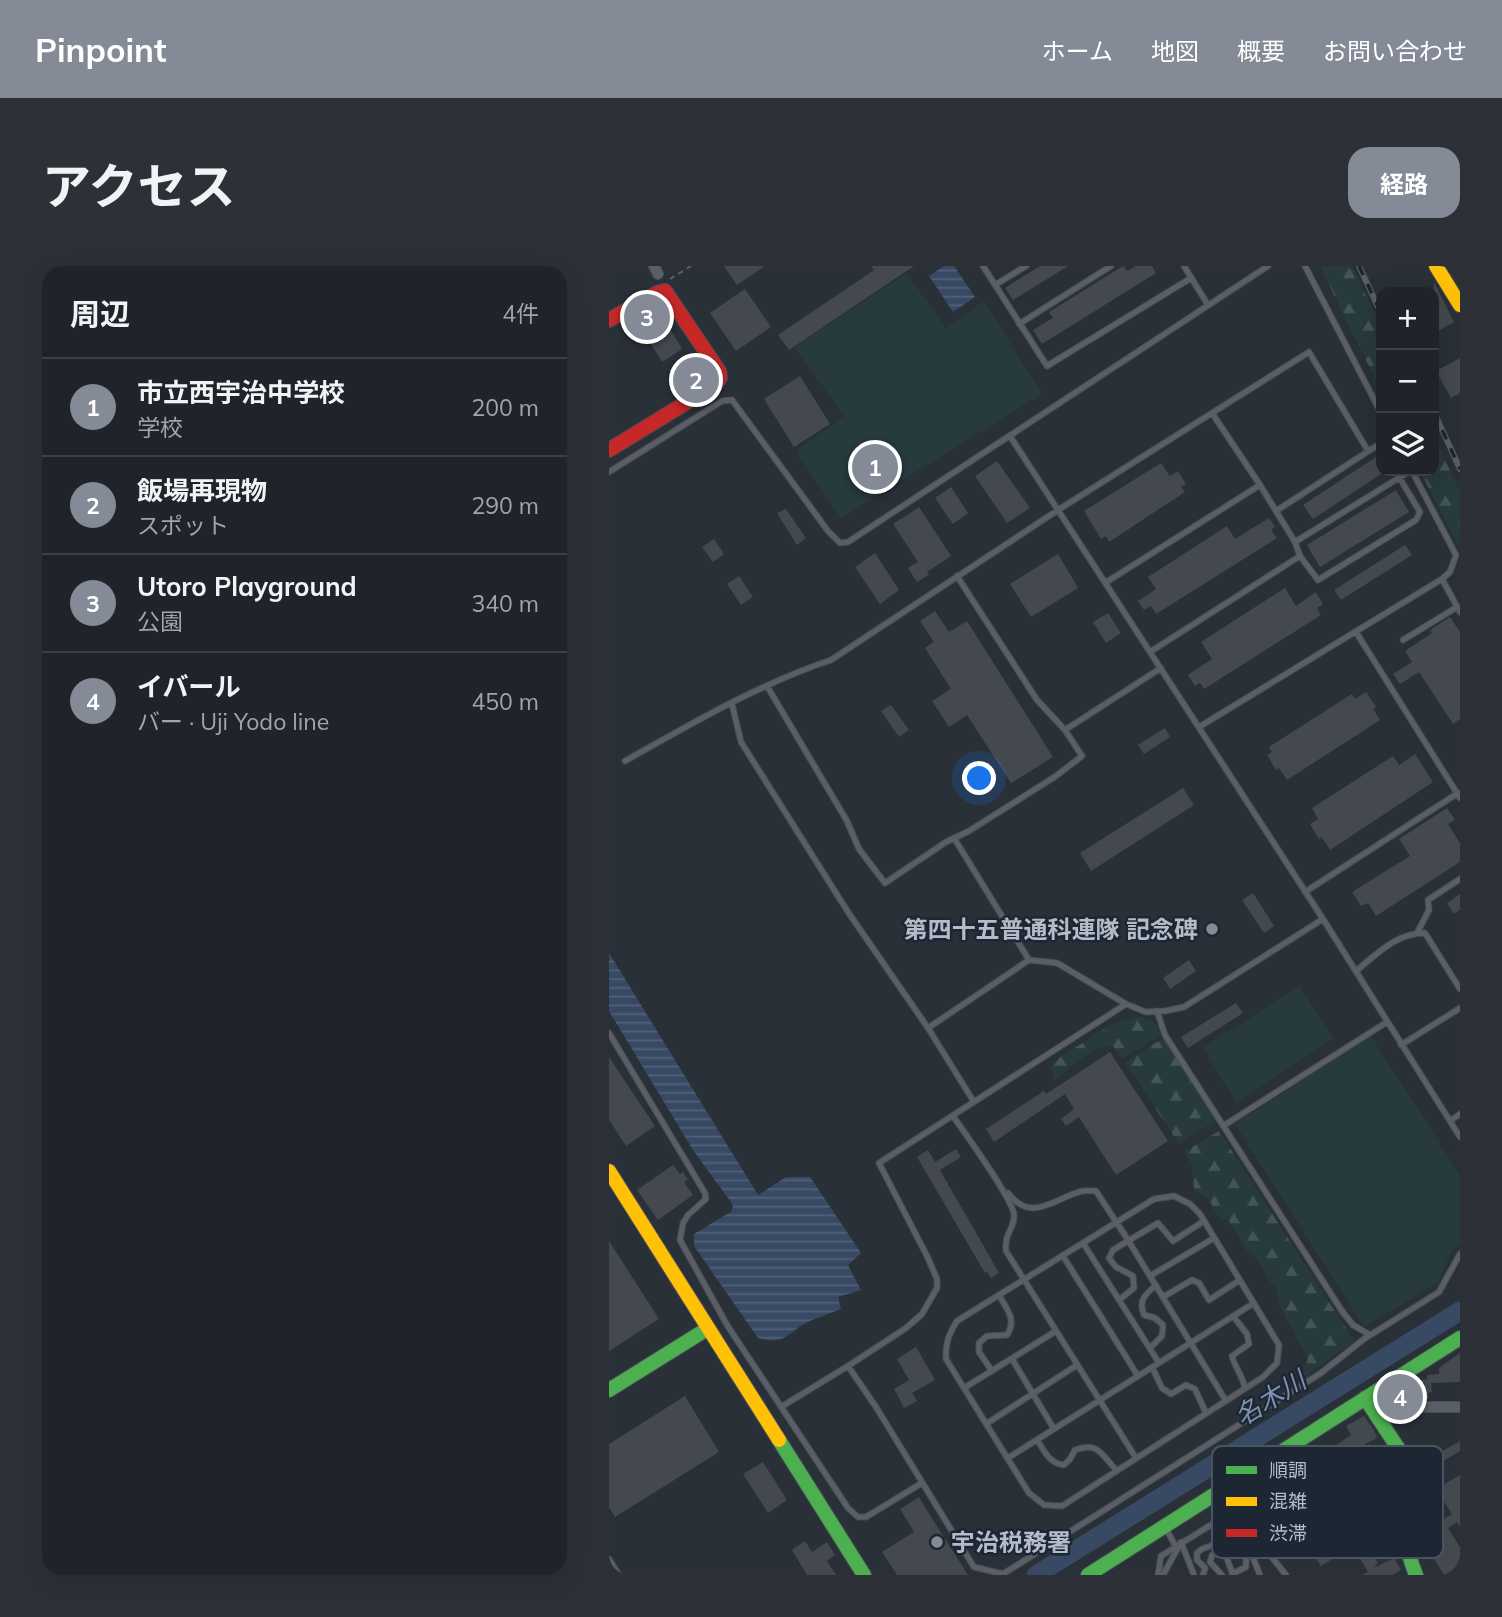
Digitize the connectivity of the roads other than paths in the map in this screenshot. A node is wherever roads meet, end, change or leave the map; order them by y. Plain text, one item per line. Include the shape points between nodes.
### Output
1 (983, 266) edge
2 (1026, 266) edge
3 (1111, 266) edge
4 (1184, 266) edge
5 (1268, 266) edge
6 (1305, 266) edge
7 (1436, 266) edge
8 (1191, 278) junction
9 (995, 285) junction
10 (1208, 305) junction
11 (1460, 305) edge
12 (609, 320) edge
13 (1020, 324) junction
14 (1376, 403) edge
15 (1212, 413) junction
16 (1010, 436) junction
17 (1376, 446) edge
18 (609, 450) edge
19 (1368, 451) junction
20 (609, 472) edge
21 (1414, 476) edge
22 (1399, 477) joint
23 (1260, 485) junction
24 (1058, 510) junction
25 (1276, 510) junction
26 (1295, 542) junction
27 (1300, 556) junction
28 (1458, 556) edge
29 (957, 576) junction
30 (1442, 579) junction
31 (1105, 583) junction
32 (1458, 610) edge
33 (1356, 632) junction
34 (1403, 640) dead end
35 (1150, 652) junction
36 (1161, 668) junction
37 (767, 686) junction
38 (732, 704) junction
39 (1199, 727) junction
40 (1065, 730) junction
41 (625, 761) dead end
42 (1459, 795) edge
43 (954, 838) junction
44 (1460, 879) edge
45 (1305, 892) junction
46 (1323, 919) junction
47 (1417, 933) junction
48 (1029, 960) junction
49 (1356, 971) junction
50 (1460, 989) edge
51 (1126, 1004) junction
52 (1460, 1008) edge
53 (1157, 1012) junction
54 (1387, 1022) junction
55 (928, 1028) junction
56 (609, 1033) edge
57 (1401, 1045) junction
58 (974, 1102) junction
59 (1460, 1114) edge
60 (953, 1116) junction
61 (1450, 1121) junction
62 (1223, 1126) junction
63 (1460, 1137) edge
64 (979, 1153) junction
65 (609, 1171) edge
66 (1204, 1221) junction
67 (1117, 1222) junction
68 (1214, 1238) junction
69 (1128, 1240) junction
70 (1083, 1243) junction
71 (1460, 1254) edge
72 (1063, 1256) junction
73 (1150, 1276) junction
74 (1024, 1280) junction
75 (1240, 1280) junction
76 (1156, 1285) junction
77 (999, 1296) junction
78 (1163, 1297) junction
79 (1119, 1300) junction
80 (1254, 1303) junction
81 (1233, 1316) junction
82 (707, 1329) junction
83 (1056, 1331) junction
84 (1370, 1335) junction
85 (1460, 1338) edge
86 (1192, 1342) junction
87 (1150, 1348) junction
88 (1012, 1359) junction
89 (1159, 1363) junction
90 (1077, 1365) junction
91 (848, 1366) junction
92 (1152, 1367) junction
93 (992, 1371) junction
94 (1138, 1376) junction
95 (964, 1388) junction
96 (1245, 1388) junction
97 (609, 1390) edge
98 (1034, 1393) junction
99 (1100, 1400) junction
100 (1226, 1401) junction
101 (1368, 1403) junction
102 (781, 1406) junction
103 (1460, 1407) edge
104 (1206, 1413) junction
105 (986, 1424) junction
106 (1054, 1429) junction
107 (1037, 1440) junction
108 (1295, 1446) edge
109 (1397, 1446) edge
110 (1008, 1458) junction
111 (1136, 1458) junction
112 (1117, 1471) junction
113 (922, 1483) junction
114 (1212, 1495) edge
115 (1212, 1524) edge
116 (1164, 1526) junction
117 (1178, 1544) junction
118 (1212, 1548) edge
119 (1212, 1555) edge
120 (1226, 1558) edge
121 (1246, 1558) edge
122 (1253, 1558) edge
123 (1273, 1558) edge
124 (1410, 1558) edge
125 (609, 1559) edge
126 (619, 1575) edge
127 (864, 1575) edge
128 (1088, 1575) edge
129 (1161, 1575) edge
130 (1194, 1575) edge
131 (1203, 1575) edge
132 (1222, 1575) edge
133 (1232, 1575) edge
134 (1260, 1575) edge
135 (1286, 1575) edge
136 (1416, 1575) edge

1 - 9 lane
2 - 9 lane
3 - 13 lane
4 - 8 lane
5 - 10 lane
6 - 14 lane
7 - 11 street
8 - 10 lane
8 - 13 lane via 1047,366
9 - 13 lane
10 - 16 lane
12 - 18 street via 665,291 720,378
15 - 19 lane via 1309,352
15 - 23 lane
15 - 24 lane
16 - 20 lane via 840,543 732,400 722,401
16 - 24 lane
17 - 19 lane
19 - 25 lane
21 - 28 lane
22 - 26 lane
22 - 27 lane via 1420,512 1416,520 1318,580
23 - 25 lane
23 - 31 lane
24 - 29 lane
24 - 31 lane
25 - 26 lane
26 - 27 lane
27 - 35 lane
28 - 30 lane
29 - 37 lane via 831,660
29 - 40 lane via 1037,700
30 - 32 lane
30 - 33 lane
31 - 35 lane
32 - 34 lane
33 - 39 lane
33 - 42 lane
35 - 36 lane
36 - 39 lane
36 - 40 lane
37 - 38 lane
37 - 43 lane via 859,849 885,883
38 - 41 lane
38 - 55 lane via 741,742
39 - 45 lane
40 - 43 lane via 1082,756
42 - 45 lane
43 - 48 lane
44 - 47 lane via 1427,900 1429,910
45 - 46 lane
46 - 49 lane
46 - 53 lane via 1184,1007
47 - 49 lane via 1388,944
47 - 50 lane via 1425,933
48 - 51 lane via 1057,963
48 - 55 lane
49 - 54 lane
51 - 53 lane
51 - 58 lane
52 - 57 lane
53 - 62 lane via 1165,1034
54 - 57 lane
54 - 62 lane
55 - 58 lane
56 - 102 lane via 705,1193 706,1199 683,1223 680,1240 727,1325
57 - 61 lane
58 - 60 lane
59 - 61 lane
60 - 64 lane
60 - 91 lane via 879,1163 927,1256 937,1288 922,1314
61 - 63 lane
62 - 84 lane via 1342,1311
64 - 67 lane via 1018,1204 1031,1209 1053,1205 1081,1191 1096,1192
64 - 74 lane via 1014,1211 1005,1238 1006,1251
65 - 82 street
66 - 67 lane via 1174,1196 1154,1199
66 - 68 lane
66 - 69 lane via 1173,1241 1158,1223
67 - 69 lane
67 - 70 lane
68 - 73 lane
68 - 75 lane
69 - 73 lane
69 - 79 lane via 1109,1258 1133,1276 1134,1288
70 - 72 lane
70 - 79 lane
71 - 84 lane via 1439,1292
72 - 74 lane
72 - 94 lane
73 - 76 lane
74 - 77 lane
74 - 83 lane
75 - 78 lane via 1209,1300 1192,1280
75 - 80 lane
76 - 78 lane
76 - 87 lane via 1143,1296 1141,1307 1144,1315 1163,1325 1161,1336
77 - 93 lane via 1012,1318 1011,1328 1007,1335 986,1336 979,1343 979,1352
77 - 95 lane via 957,1321 949,1335 946,1359
78 - 86 lane
79 - 87 lane
80 - 81 lane
80 - 96 lane via 1279,1345 1277,1363
81 - 86 lane
81 - 96 lane via 1248,1334 1249,1344 1232,1356
82 - 97 street
82 - 127 street
83 - 88 lane
83 - 90 lane
84 - 113 lane via 1321,1373 1003,1574 974,1567
85 - 101 street
86 - 89 lane
86 - 100 lane
87 - 89 lane
88 - 93 lane
88 - 98 lane
89 - 92 lane
90 - 98 lane
90 - 99 lane
91 - 102 lane
91 - 113 lane
92 - 94 lane
92 - 104 lane via 1162,1388 1171,1394 1186,1385 1195,1389
93 - 95 lane
94 - 99 lane
95 - 105 lane
96 - 100 lane
98 - 105 lane
98 - 106 lane
99 - 106 lane
99 - 111 lane
100 - 104 lane
101 - 103 street
101 - 108 street
101 - 109 street
102 - 113 lane via 858,1517 866,1517
104 - 111 lane
105 - 110 lane
106 - 107 lane
107 - 110 lane
107 - 112 lane via 1055,1463 1064,1465 1075,1450 1087,1445 1097,1448
110 - 112 lane via 1029,1493 1044,1505 1062,1506
111 - 112 lane
114 - 116 street
115 - 117 lane
116 - 117 lane
116 - 128 street
117 - 129 lane
117 - 129 lane via 1161,1556
117 - 130 lane
118 - 131 lane via 1197,1553 1205,1568
119 - 132 lane via 1210,1562
120 - 133 lane
121 - 133 lane via 1246,1567
122 - 134 lane
123 - 135 lane
124 - 136 street
125 - 126 lane

